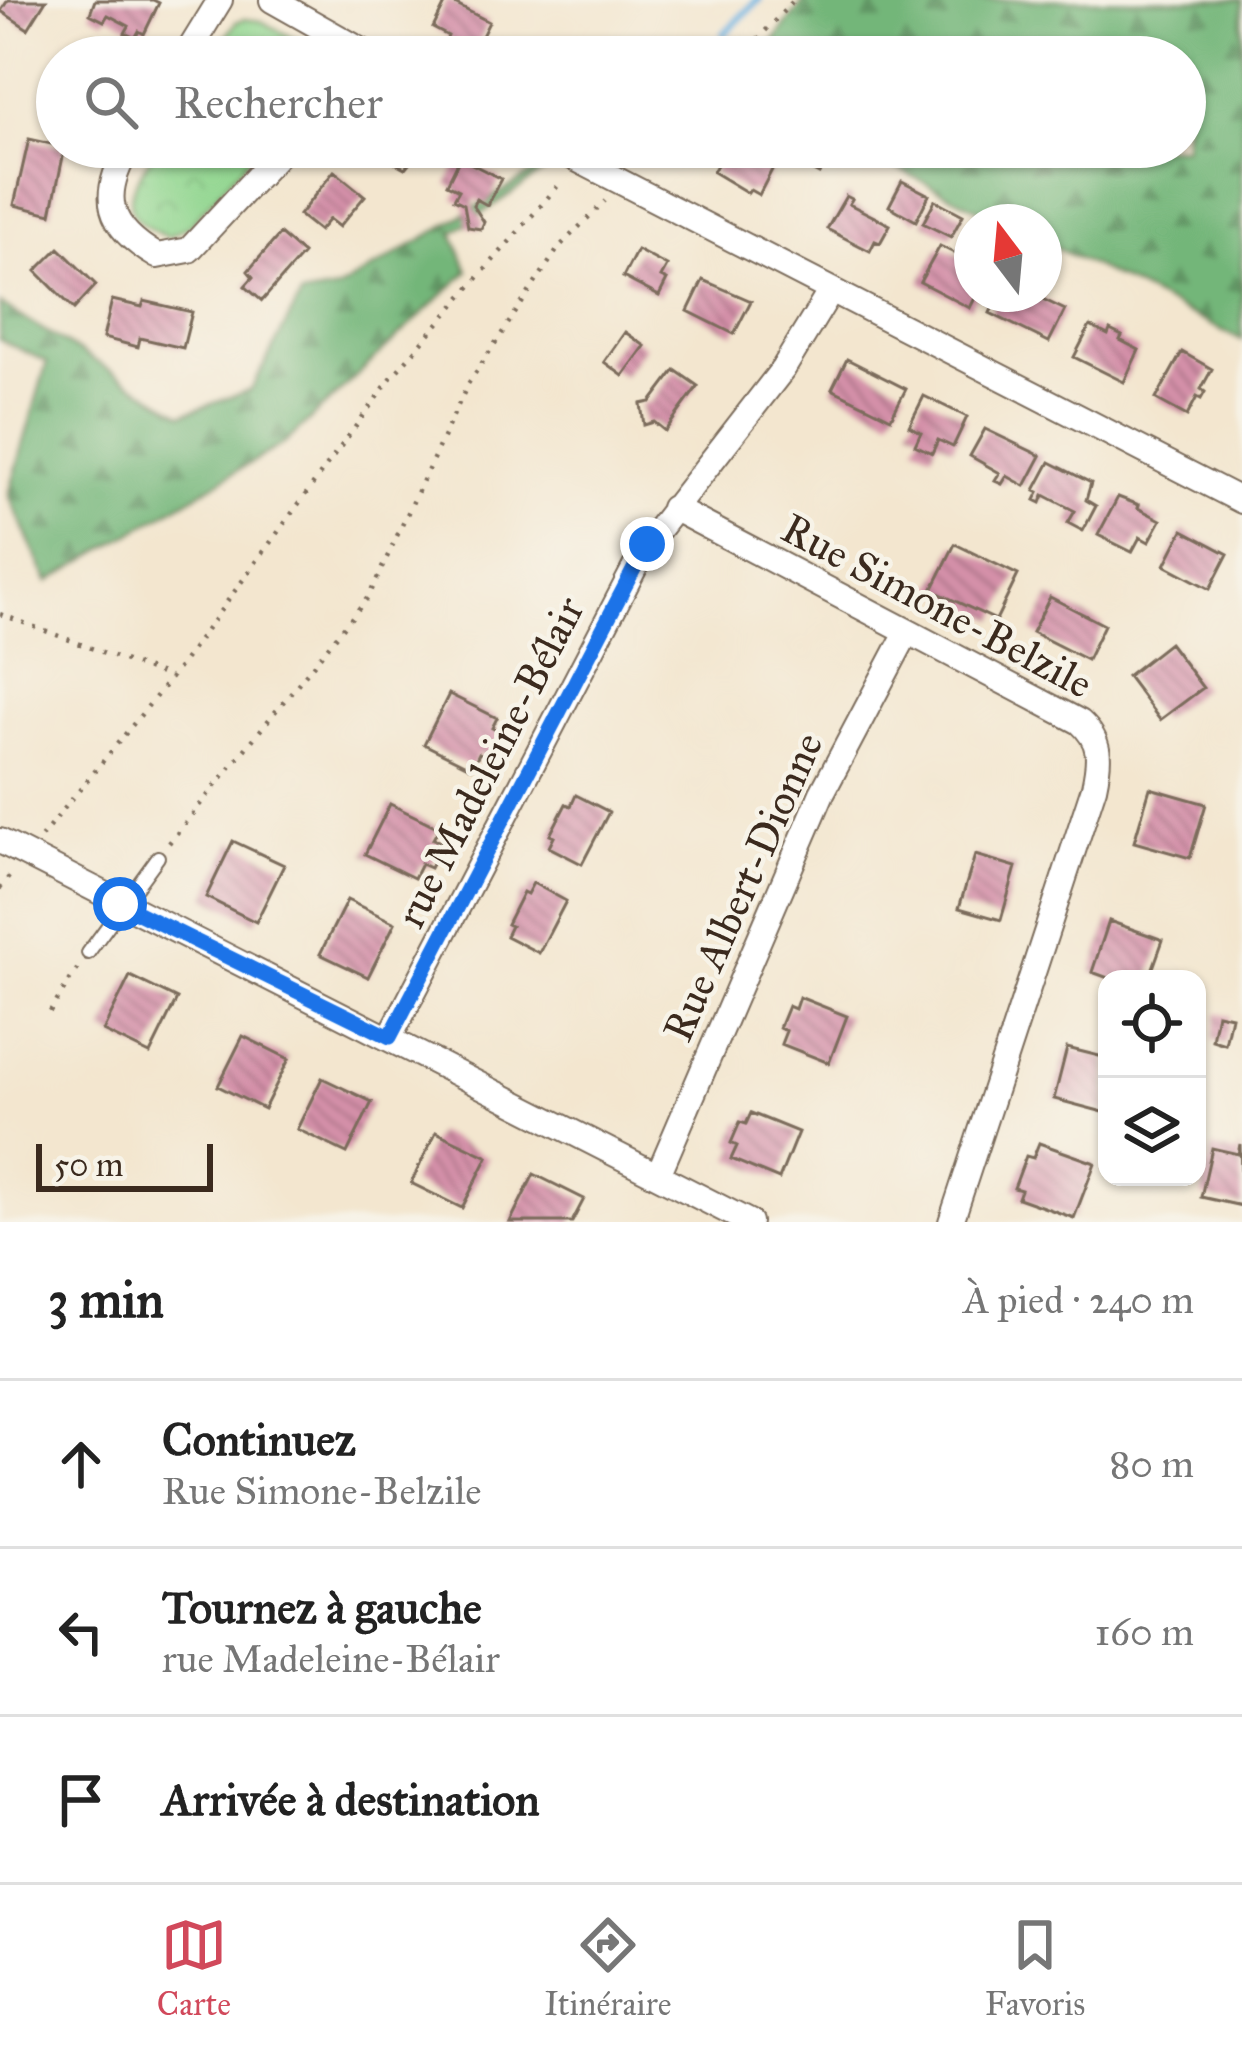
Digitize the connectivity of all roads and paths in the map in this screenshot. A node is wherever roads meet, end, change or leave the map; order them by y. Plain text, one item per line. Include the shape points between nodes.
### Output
1 (220, 0) edge
2 (272, 0) edge
3 (794, 0) edge
4 (198, 36) edge
5 (335, 36) edge
6 (761, 36) edge
7 (116, 168) edge
8 (265, 168) edge
9 (586, 168) edge
10 (594, 168) edge
11 (621, 184) junction
12 (830, 292) junction
13 (1242, 501) edge
14 (673, 508) junction
15 (0, 614) edge
16 (907, 634) junction
17 (171, 678) junction
18 (0, 842) edge
19 (25, 854) junction
20 (158, 857) joint
21 (0, 889) edge
22 (120, 904) junction
23 (88, 953) dead end
24 (74, 972) dead end
25 (50, 1012) dead end
26 (390, 1037) junction
27 (658, 1175) junction
28 (749, 1222) edge
29 (951, 1222) edge

1 - 4 street
2 - 5 street
3 - 6 path
7 - 8 street via 117,223 157,256 189,250
9 - 17 path via 567,175 391,378
10 - 11 street
11 - 12 street
11 - 20 path via 560,246 468,384 369,596
12 - 13 street
12 - 14 street, rue Madeleine-Bélair via 783,369
14 - 16 street, Rue Simone-Belzile
14 - 26 street, rue Madeleine-Bélair
15 - 17 path
16 - 27 street, Rue Albert-Dionne via 822,793
16 - 29 street, Rue Simone-Belzile via 1080,722 1094,734 1100,757
17 - 19 path
18 - 19 street
19 - 21 path
19 - 22 street
20 - 22 lane
22 - 23 lane
22 - 26 street
24 - 25 path
26 - 27 street
27 - 28 street

